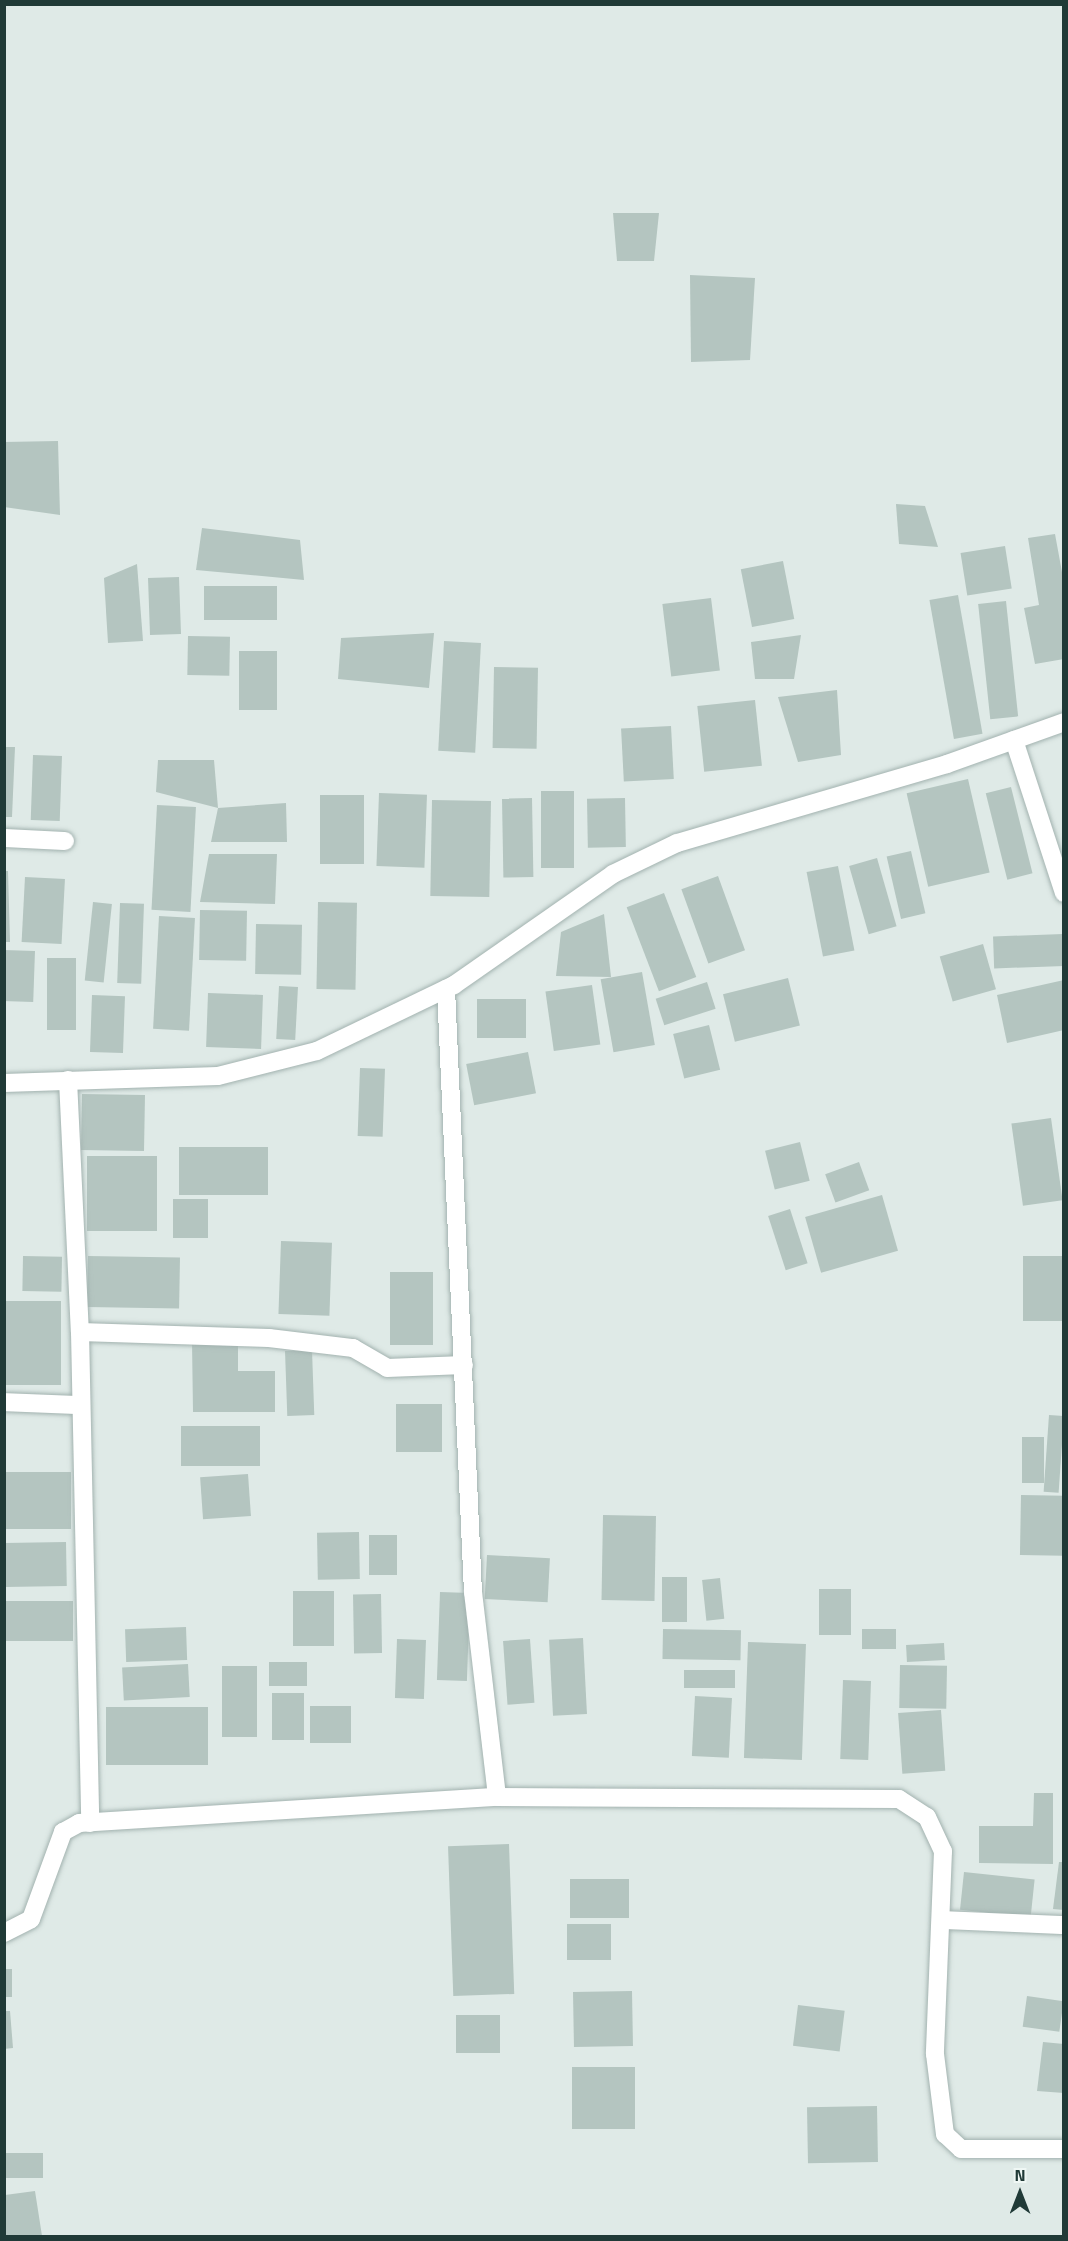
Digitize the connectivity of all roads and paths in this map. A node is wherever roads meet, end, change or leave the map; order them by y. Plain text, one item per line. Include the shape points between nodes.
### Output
1 (1064, 722) edge
2 (1014, 740) junction
3 (4, 838) edge
4 (64, 841) dead end
5 (1064, 892) edge
6 (446, 989) junction
7 (68, 1080) junction
8 (4, 1083) edge
9 (80, 1332) junction
10 (464, 1365) junction
11 (4, 1402) edge
12 (80, 1405) junction
13 (497, 1797) junction
14 (90, 1823) junction
15 (943, 1920) junction
16 (1064, 1925) edge
17 (4, 1933) edge
18 (1064, 2149) edge

1 - 2 street
2 - 5 street
2 - 6 street via 677,843 613,874
3 - 4 street
6 - 7 street via 317,1051 259,1067 218,1076
6 - 10 street
7 - 8 street
7 - 9 street
9 - 10 street via 269,1338 353,1348 387,1368
9 - 12 street
10 - 13 street via 473,1592
11 - 12 street
12 - 14 street
13 - 14 street
13 - 15 street via 899,1799 920,1809 939,1839
14 - 17 street via 63,1832 31,1919
15 - 16 street
15 - 18 street via 935,2054 945,2134 961,2149

